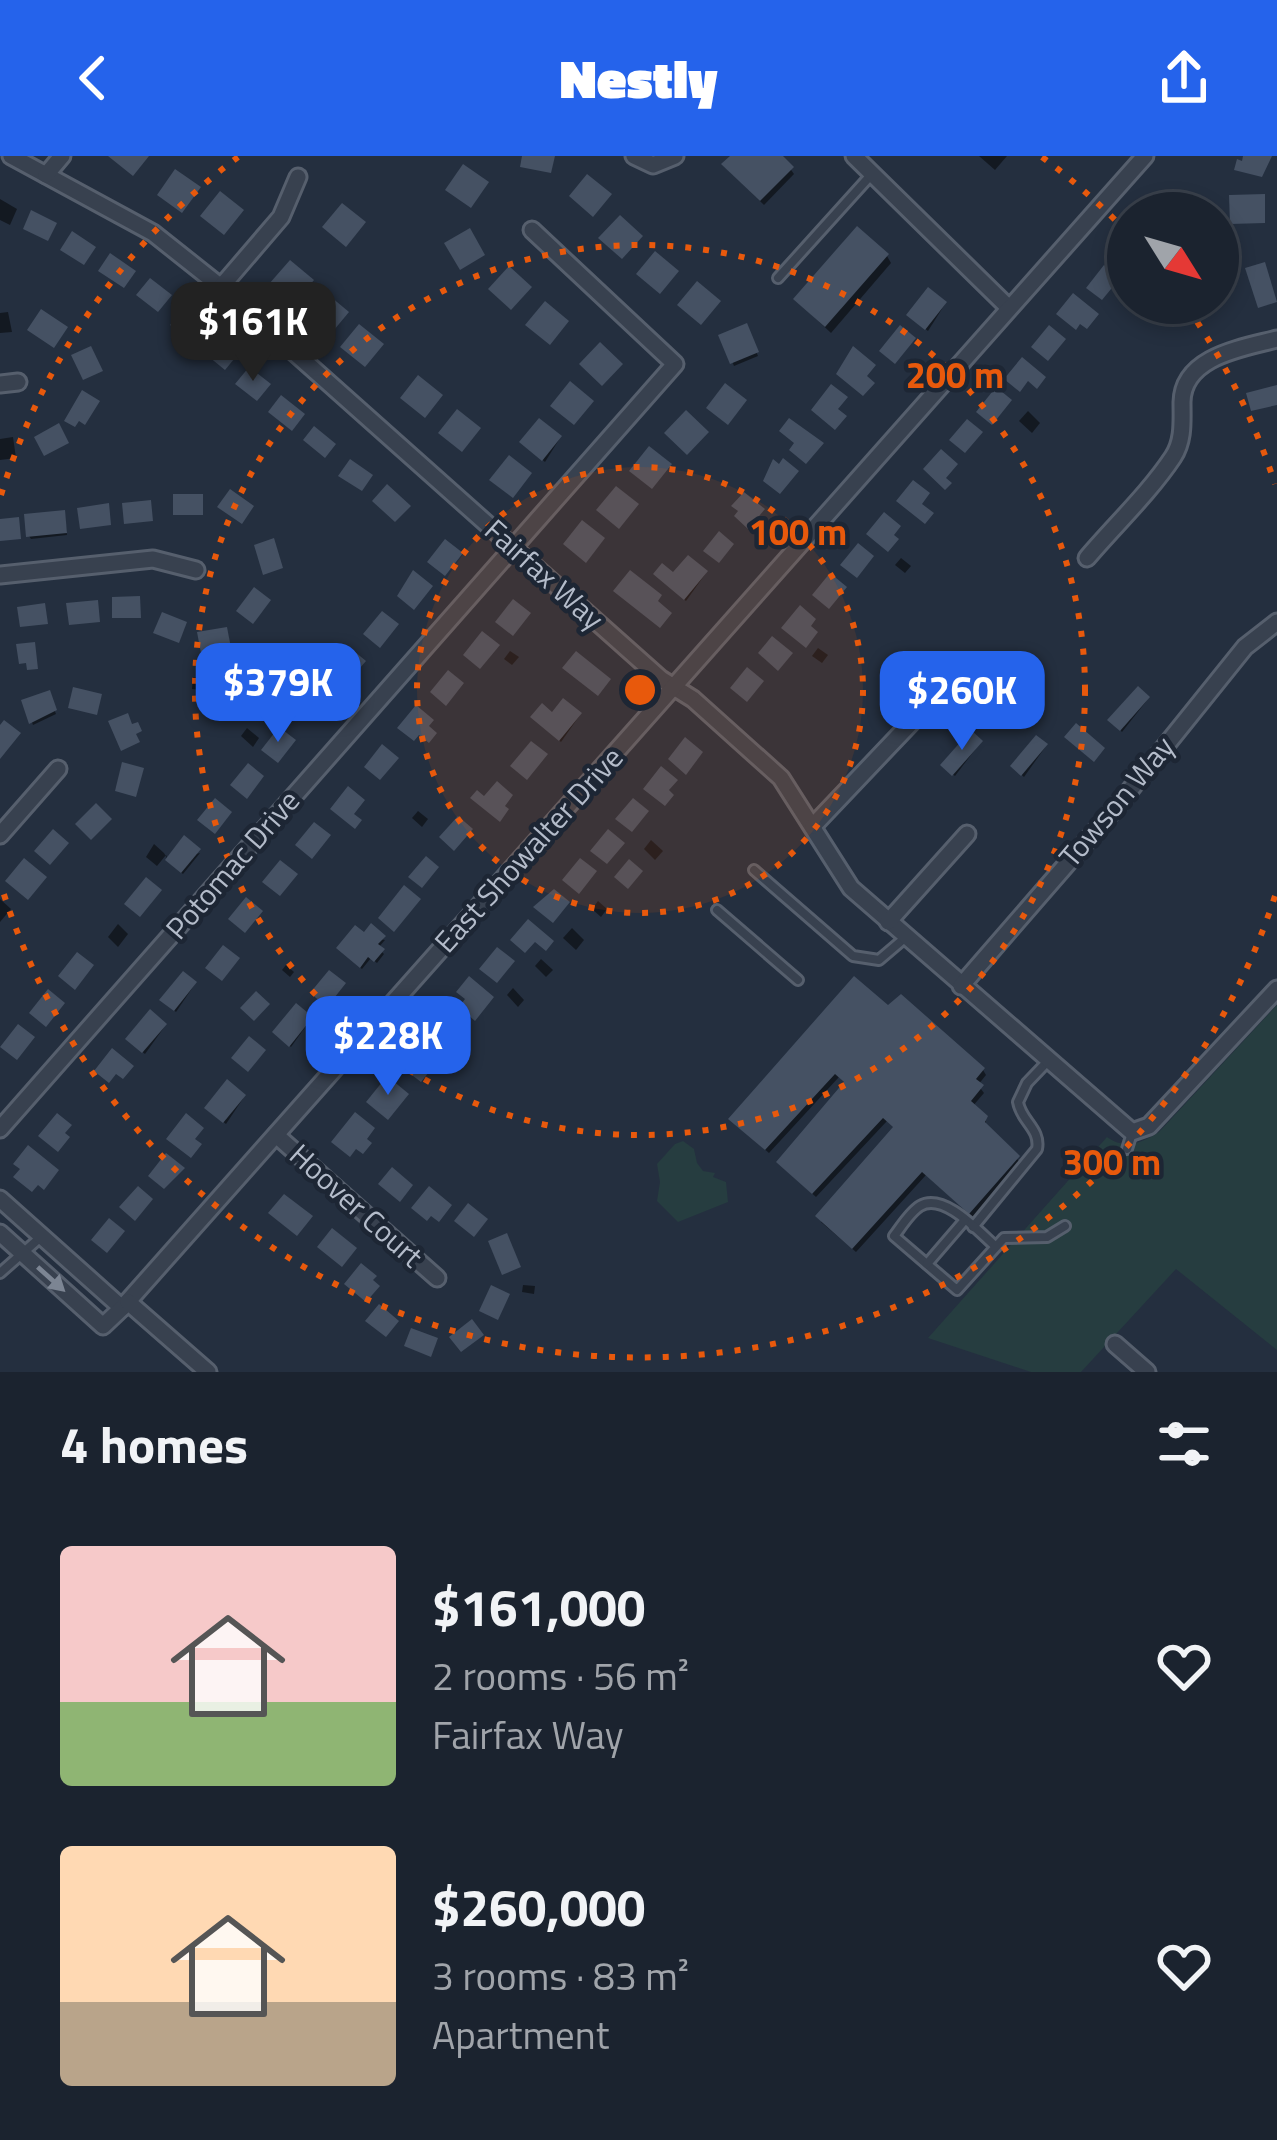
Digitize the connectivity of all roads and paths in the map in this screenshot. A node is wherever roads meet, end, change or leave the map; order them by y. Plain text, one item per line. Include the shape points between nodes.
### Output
1 (11, 156) edge
2 (62, 156) edge
3 (634, 156) edge
4 (675, 156) edge
5 (854, 156) edge
6 (1145, 156) edge
7 (872, 174) junction
8 (46, 175) junction
9 (298, 177) dead end
10 (532, 230) dead end
11 (778, 278) dead end
12 (221, 286) junction
13 (1008, 307) junction
14 (1277, 339) edge
15 (513, 548) junction
16 (1087, 558) dead end
17 (196, 570) dead end
18 (0, 575) edge
19 (1277, 622) edge
20 (946, 686) dead end
21 (674, 687) junction
22 (58, 770) dead end
23 (813, 826) junction
24 (967, 834) dead end
25 (0, 835) edge
26 (754, 869) dead end
27 (717, 910) dead end
28 (888, 922) junction
29 (906, 938) junction
30 (798, 980) dead end
31 (961, 986) junction
32 (1277, 989) edge
33 (1048, 1060) junction
34 (0, 1129) edge
35 (1137, 1132) junction
36 (276, 1135) junction
37 (1127, 1149) dead end
38 (0, 1199) edge
39 (968, 1224) junction
40 (1065, 1226) dead end
41 (0, 1233) edge
42 (42, 1236) junction
43 (995, 1246) junction
44 (23, 1254) junction
45 (927, 1264) junction
46 (0, 1273) edge
47 (436, 1278) dead end
48 (125, 1305) junction
49 (1115, 1344) dead end
50 (208, 1372) edge
51 (1147, 1372) edge

1 - 8 street, Fairfax Way
2 - 8 street
3 - 4 street via 653,165
5 - 7 street
6 - 13 street, East Showalter Drive
7 - 11 lane
7 - 13 street
8 - 12 street, Fairfax Way via 153,233
9 - 12 street via 281,217
10 - 15 street, Potomac Drive via 675,364
12 - 15 street, Fairfax Way
13 - 21 street, East Showalter Drive
14 - 16 street via 1198,369 1182,393 1173,457
15 - 21 street, Fairfax Way
15 - 34 street, Potomac Drive
17 - 18 street via 153,559
19 - 31 street, Towson Way via 1245,646
20 - 23 street
21 - 23 street, Fairfax Way via 759,755
21 - 36 street, East Showalter Drive
22 - 25 street
23 - 28 street, Fairfax Way via 850,888
24 - 28 street
26 - 29 lane via 853,956 879,960
27 - 30 lane
28 - 29 street, Fairfax Way
29 - 31 street, Fairfax Way
31 - 33 street, Fairfax Way
32 - 35 street
33 - 35 street, Fairfax Way
33 - 39 lane via 1018,1102 1037,1149
35 - 37 lane
36 - 47 street, Hoover Court
36 - 48 street, East Showalter Drive
38 - 42 street
39 - 43 lane
39 - 45 lane
39 - 45 lane via 932,1202 914,1211 894,1236
40 - 43 lane via 1048,1238 1011,1236
41 - 44 street
42 - 44 lane
42 - 48 street
43 - 45 lane via 957,1290
44 - 46 lane
44 -> 48 street, East Showalter Drive via 103,1326
48 - 50 street
49 - 51 street

